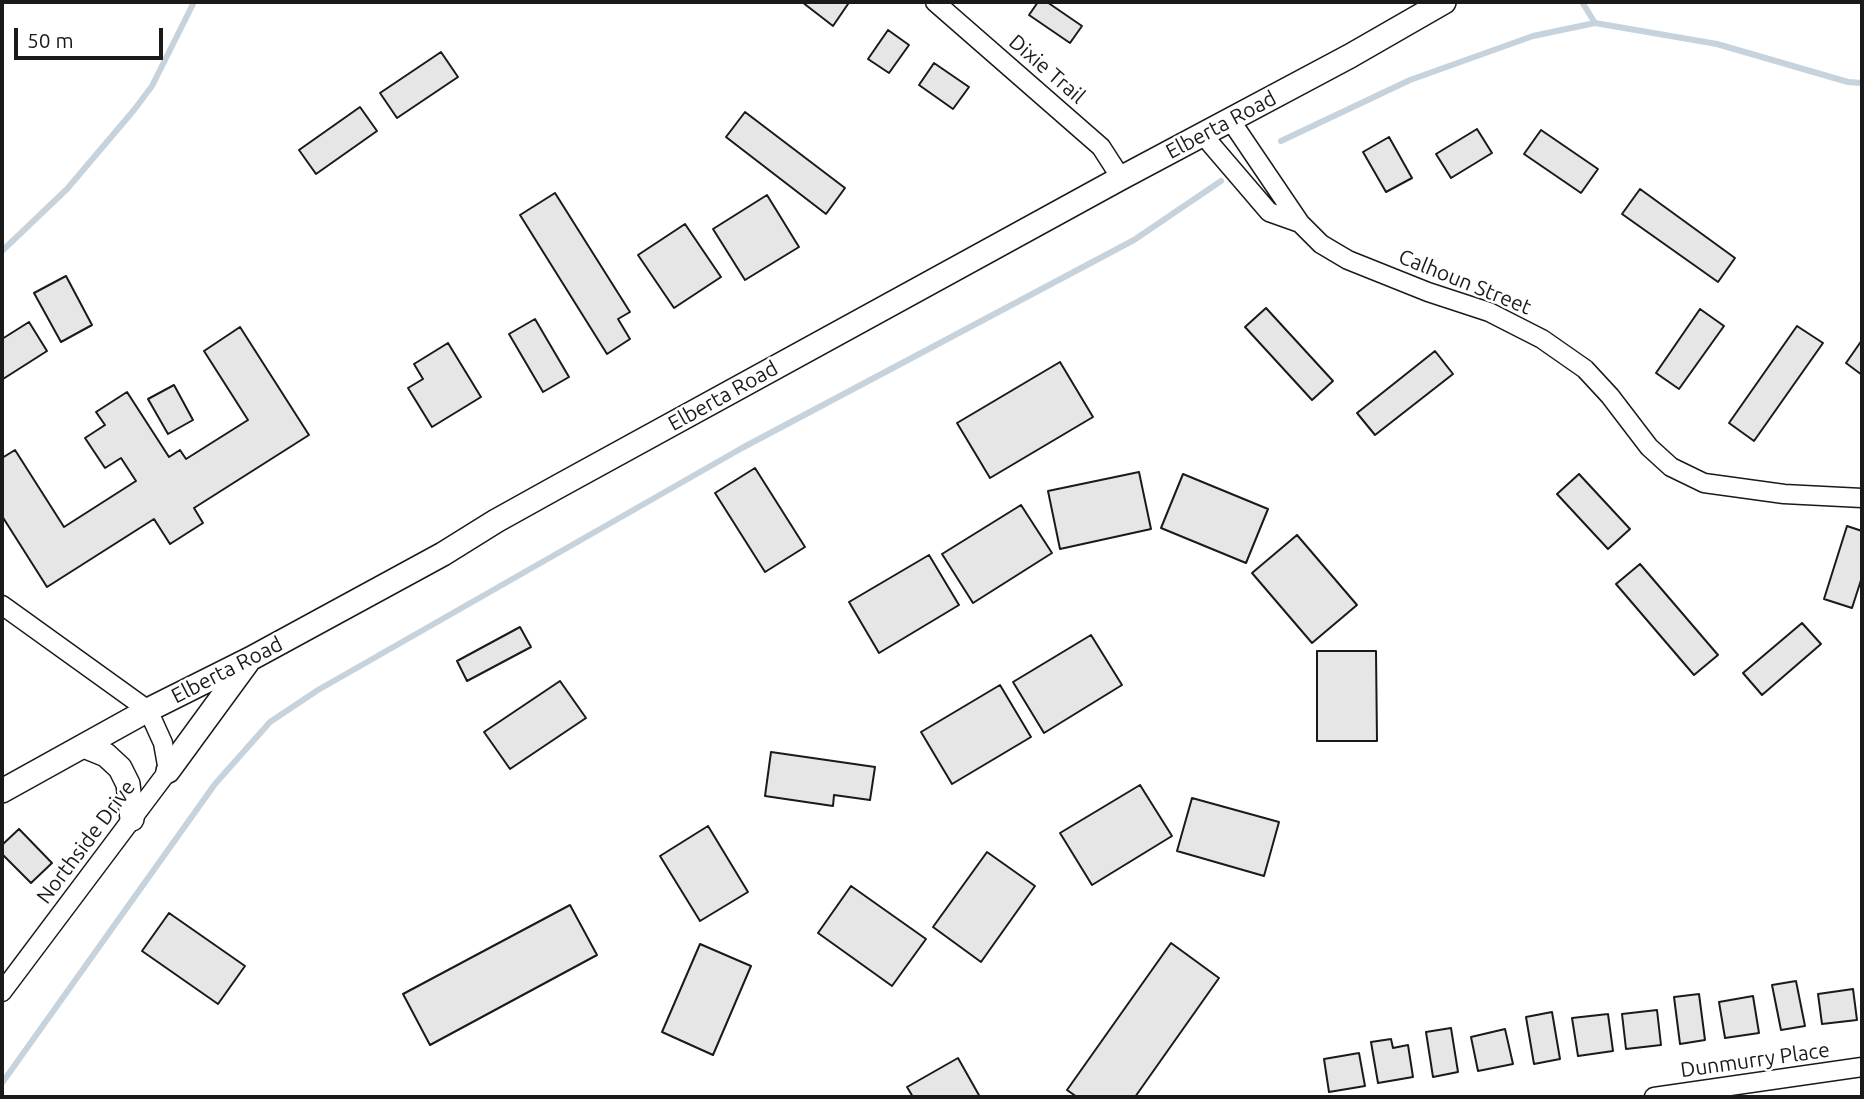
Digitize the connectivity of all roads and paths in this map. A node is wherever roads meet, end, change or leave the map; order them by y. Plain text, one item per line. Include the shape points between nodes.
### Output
1 (935, 2) edge
2 (1444, 2) edge
3 (1231, 121) junction
4 (1203, 135) junction
5 (1121, 178) junction
6 (1300, 223) junction
7 (1862, 498) edge
8 (2, 605) edge
9 (250, 659) junction
10 (148, 710) junction
11 (84, 746) junction
12 (168, 771) junction
13 (2, 791) edge
14 (132, 819) junction
15 (2, 992) edge
16 (1862, 1067) edge
17 (1654, 1097) edge

1 - 5 street, Dixie Trail via 1101,147
2 - 3 street, Elberta Road
3 - 4 street, Elberta Road
3 - 6 street, Calhoun Street
4 - 5 street, Elberta Road
4 - 6 street, Calhoun Street via 1269,212
5 - 9 street, Elberta Road
6 - 7 street, Calhoun Street via 1321,244 1348,260 1489,312 1542,339 1585,369 1671,467 1704,484
8 - 10 street
9 - 10 street, Elberta Road
9 - 12 street
10 - 11 street, Elberta Road
10 - 12 street via 163,743
11 - 13 street, Elberta Road
11 - 14 street via 106,755 120,768 128,784
12 - 14 street, Northside Drive
14 - 15 street, Northside Drive
16 - 17 street, Dunmurry Place

